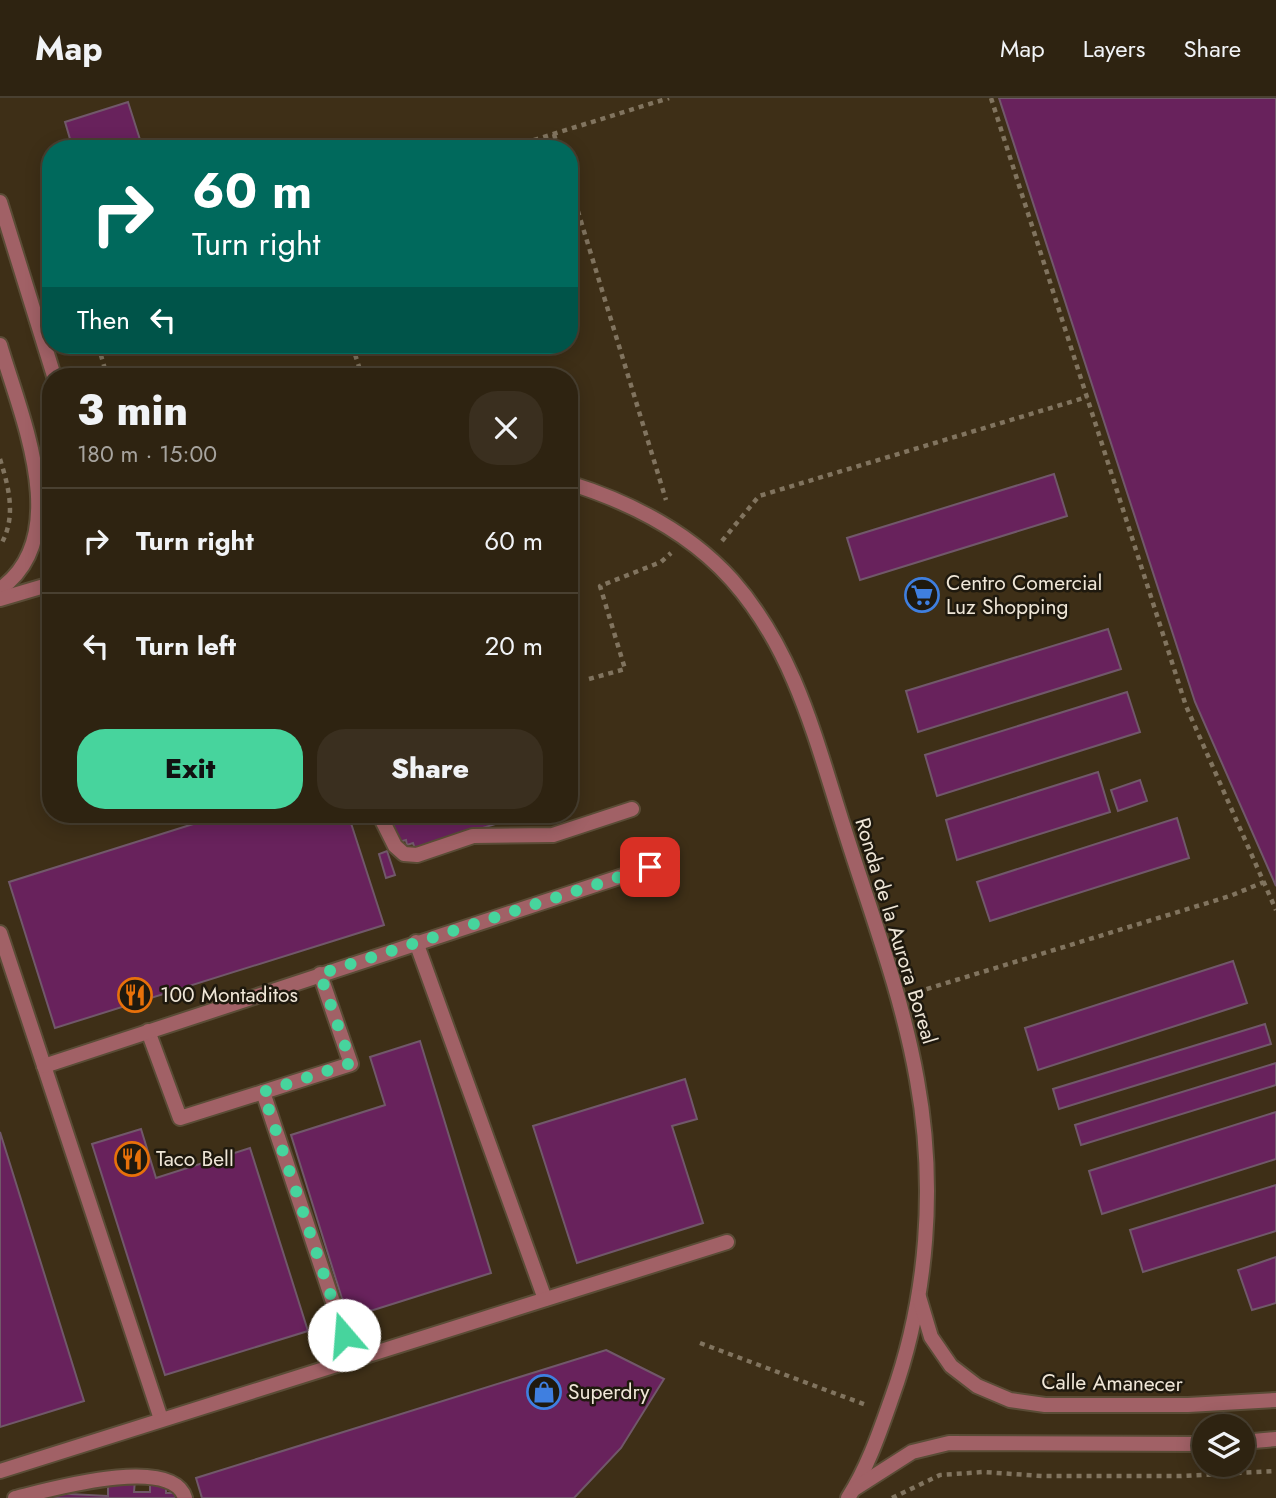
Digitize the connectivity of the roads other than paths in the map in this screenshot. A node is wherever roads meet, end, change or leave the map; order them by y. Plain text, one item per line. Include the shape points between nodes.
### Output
1 (0, 202) edge
2 (42, 337) edge
3 (0, 345) edge
4 (578, 486) edge
5 (42, 586) edge
6 (0, 589) edge
7 (0, 599) edge
8 (632, 809) dead end
9 (384, 823) edge
10 (650, 867) dead end
11 (0, 933) edge
12 (416, 942) junction
13 (320, 974) junction
14 (148, 1031) junction
15 (44, 1066) junction
16 (263, 1092) junction
17 (727, 1242) dead end
18 (919, 1296) junction
19 (545, 1299) junction
20 (352, 1360) junction
21 (1276, 1400) edge
22 (161, 1419) junction
23 (1276, 1439) edge
24 (1255, 1441) edge
25 (1192, 1444) edge
26 (0, 1471) edge
27 (851, 1494) edge
28 (15, 1498) edge
29 (185, 1498) edge

1 - 2 street
3 - 6 street via 37,473 40,505 33,541 13,580
4 - 18 street, Ronda de la Aurora Boreal via 616,498 683,537 732,580 778,644 804,702 898,999 917,1080 926,1152 926,1226
5 - 7 street
8 - 9 street via 553,835 473,836 416,855 404,854 395,846
10 - 12 street
11 - 15 street
12 - 13 street
12 - 19 street
13 - 14 street
13 - 16 street via 351,1063
14 - 15 street
14 - 16 street via 180,1118
15 - 22 street
16 - 20 street
17 - 19 street
18 - 21 street, Calle Amanecer via 930,1338 951,1366 977,1386 1010,1400 1045,1405 1188,1405
18 - 27 street, Ronda de la Aurora Boreal via 902,1369
19 - 20 street
20 - 22 street
22 - 26 street
23 - 24 street
25 - 27 street via 949,1443 912,1452
28 - 29 street via 95,1478 168,1479 183,1489

